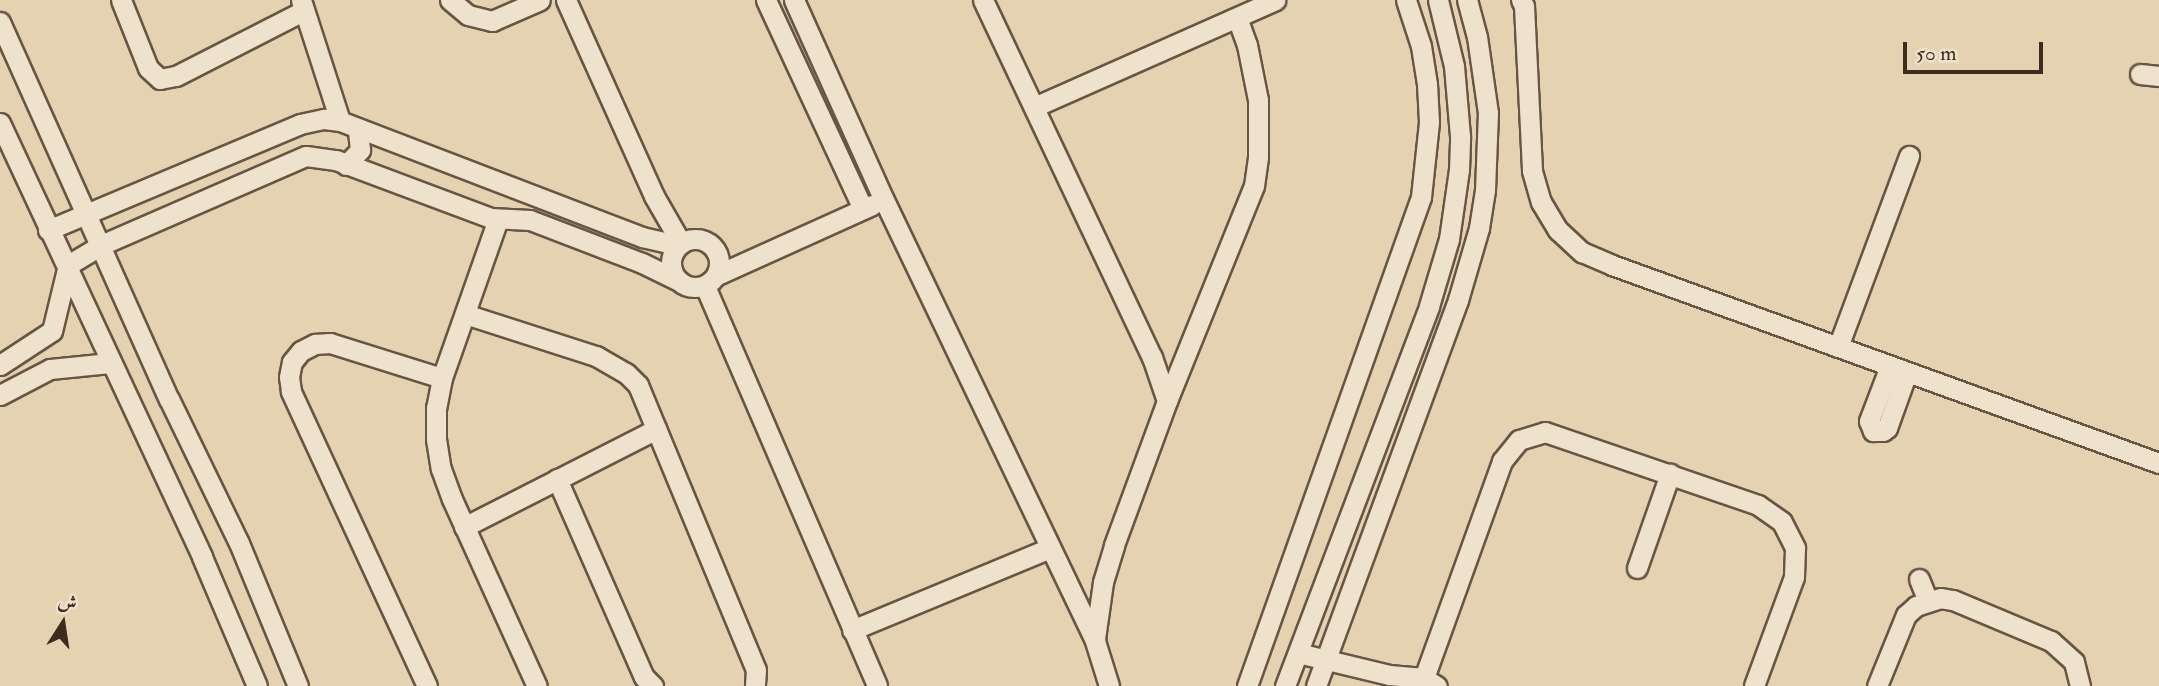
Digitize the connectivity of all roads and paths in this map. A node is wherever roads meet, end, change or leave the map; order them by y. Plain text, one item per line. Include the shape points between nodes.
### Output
1 (121, 0) edge
2 (450, 0) edge
3 (540, 0) edge
4 (566, 0) edge
5 (766, 0) edge
6 (983, 0) edge
7 (1275, 0) edge
8 (1406, 0) edge
9 (1438, 0) edge
10 (1467, 0) edge
11 (1529, 2) edge
12 (302, 6) edge
13 (802, 6) edge
14 (1237, 18) junction
15 (0, 22) edge
16 (1034, 107) junction
17 (316, 120) junction
18 (340, 121) junction
19 (0, 123) edge
20 (358, 130) junction
21 (313, 156) junction
22 (1909, 156) dead end
23 (346, 165) junction
24 (175, 178) junction
25 (491, 181) junction
26 (533, 196) junction
27 (884, 200) junction
28 (189, 208) junction
29 (863, 209) junction
30 (85, 215) junction
31 (488, 217) junction
32 (530, 220) junction
33 (48, 230) junction
34 (679, 244) junction
35 (101, 246) junction
36 (68, 265) junction
37 (677, 280) junction
38 (711, 280) junction
39 (465, 314) junction
40 (1838, 347) junction
41 (110, 363) junction
42 (0, 365) edge
43 (442, 378) junction
44 (0, 395) edge
45 (1167, 401) junction
46 (656, 429) junction
47 (2159, 463) edge
48 (1670, 474) junction
49 (556, 479) junction
50 (464, 527) junction
51 (1050, 548) junction
52 (1637, 568) dead end
53 (1919, 579) dead end
54 (1927, 601) junction
55 (852, 630) junction
56 (1095, 641) junction
57 (1298, 653) junction
58 (1326, 660) junction
59 (1288, 681) edge
60 (1431, 682) edge
61 (290, 684) edge
62 (1321, 685) edge
63 (257, 686) edge
64 (428, 686) edge
65 (537, 686) edge
66 (653, 686) edge
67 (755, 686) edge
68 (877, 686) edge
69 (1109, 686) edge
70 (1247, 686) edge
71 (1754, 686) edge
72 (1877, 686) edge
73 (2080, 686) edge

1 - 12 street via 148,68 168,80
2 - 3 street via 468,15 492,21
4 - 34 street
5 - 29 street
6 - 16 street
7 - 14 street
8 - 70 street via 1427,84 1429,134 1421,197
9 - 57 street via 1454,66 1460,124 1449,239 1429,306
10 - 58 street via 1488,113 1479,228 1458,300
11 - 40 street via 1532,171 1541,202 1558,230 1582,252 1612,265
12 - 18 street
13 - 27 street
14 - 16 street
14 - 45 street via 1258,100 1254,186
15 - 30 street
16 - 45 street via 1153,357
17 - 18 street
17 - 21 street via 309,137
17 - 24 street
18 - 20 street
19 - 33 street
20 - 23 street via 360,150
20 - 25 street
21 - 23 street
21 - 28 street via 298,158
22 - 40 street
23 - 31 street
24 - 28 street
24 - 30 street
25 - 26 street
25 - 31 street
26 - 32 street via 526,205
26 - 34 street via 642,237
27 - 29 street
27 - 51 street
28 - 35 street
29 - 38 street
30 - 33 street
30 - 35 street
31 - 32 street
31 - 39 street
32 - 37 street
33 - 36 street
34 - 37 street via 671,265
34 - 38 street via 698,239 712,246 719,260
35 - 36 street
35 - 61 street via 239,543
36 - 41 street
36 - 42 street via 52,331
37 - 38 street via 691,288
38 - 55 street
39 - 43 street
39 - 46 street via 612,363 638,385
40 - 47 street
41 - 44 street via 50,369
41 - 63 street
43 - 50 street via 436,439 441,470
43 - 64 street via 330,343 302,351 292,362 289,377 291,391
45 - 56 street via 1108,564
46 - 49 street
46 - 67 street via 756,670
48 - 52 street
48 - 60 street via 1559,434 1545,432 1519,440 1502,461
48 - 71 street via 1758,505 1790,533 1797,562 1794,576
49 - 50 street
49 - 66 street via 644,677
50 - 65 street
51 - 55 street
51 - 56 street
53 - 54 street
54 - 72 street via 1906,615 1899,626
54 - 73 street via 1953,600 2051,641 2074,662
55 - 68 street
56 - 69 street
57 - 58 street
57 - 59 street
58 - 60 street
58 - 62 street
59 - 62 street

